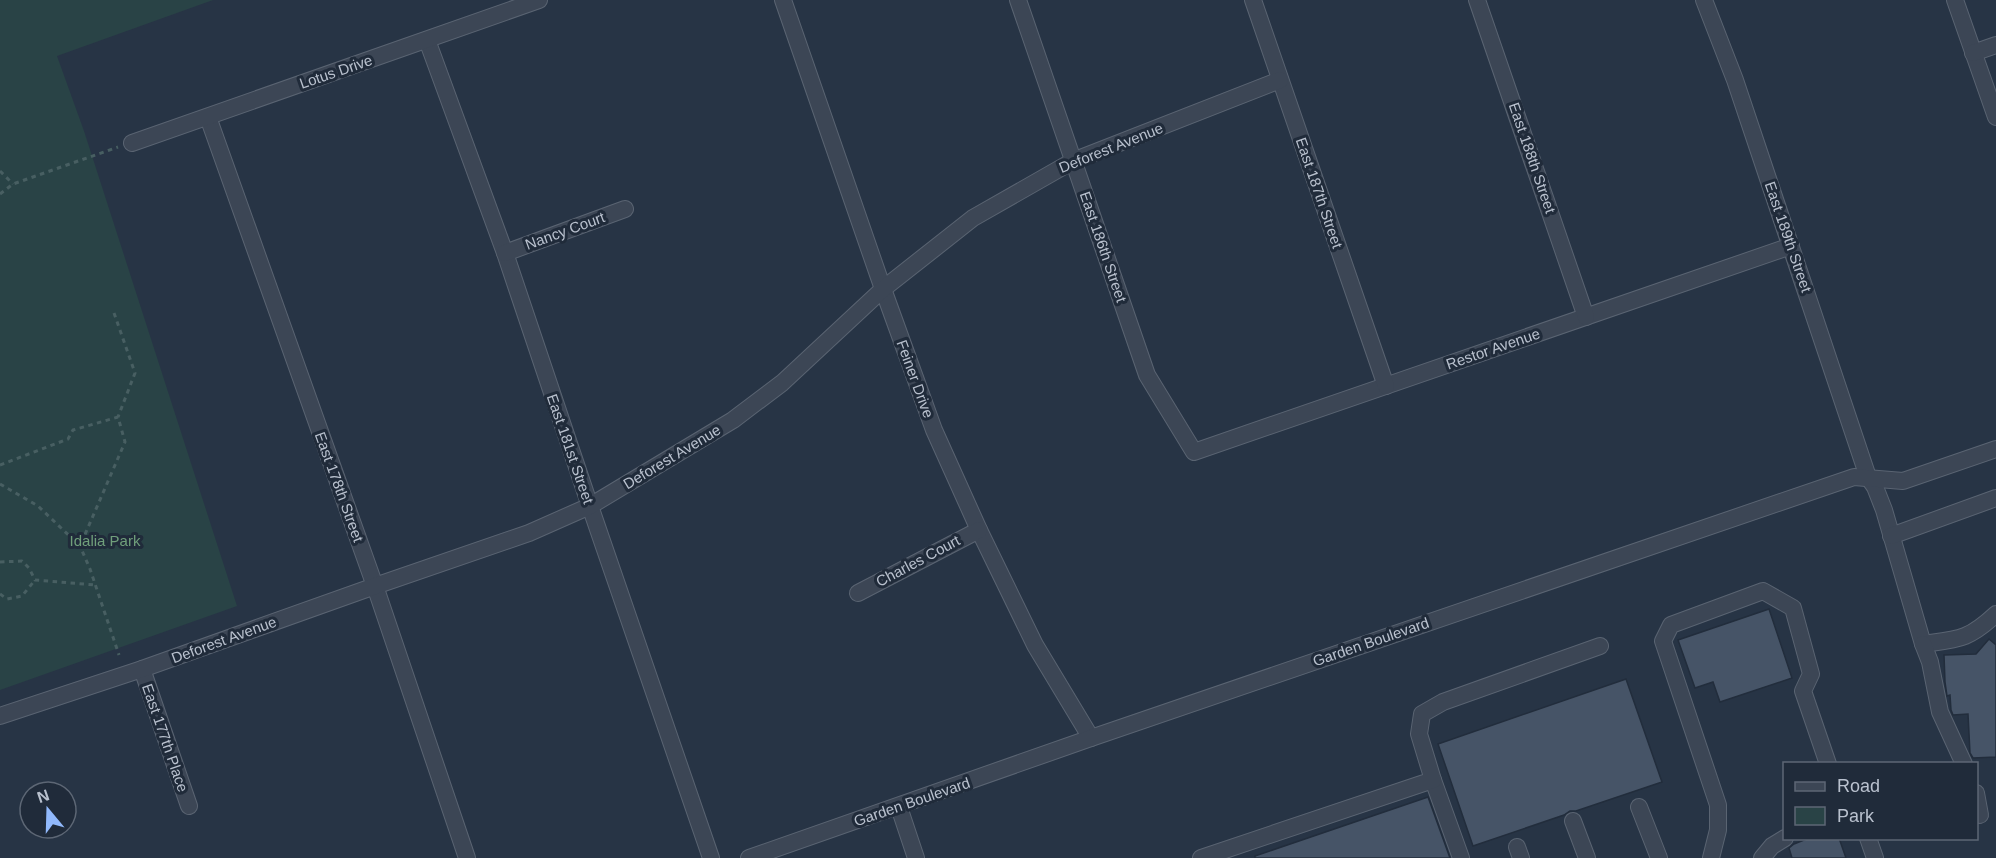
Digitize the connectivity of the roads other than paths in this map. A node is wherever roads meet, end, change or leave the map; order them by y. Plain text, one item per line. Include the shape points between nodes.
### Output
1 (539, 0) edge
2 (783, 0) edge
3 (1018, 0) edge
4 (1253, 0) edge
5 (1477, 0) edge
6 (1704, 0) edge
7 (1955, 0) edge
8 (426, 40) junction
9 (1996, 45) edge
10 (1973, 53) junction
11 (1280, 80) junction
12 (208, 117) junction
13 (1996, 117) edge
14 (132, 143) road end
15 (1073, 161) junction
16 (625, 209) dead end
17 (1791, 246) junction
18 (505, 253) junction
19 (883, 289) junction
20 (1586, 317) junction
21 (1386, 386) junction
22 (1996, 449) edge
23 (1194, 452) joint
24 (1868, 477) junction
25 (1996, 498) edge
26 (590, 506) junction
27 (978, 530) junction
28 (1891, 536) junction
29 (375, 586) junction
30 (858, 593) dead end
31 (1996, 614) edge
32 (1923, 644) junction
33 (1600, 646) dead end
34 (142, 669) junction
35 (0, 716) edge
36 (1092, 738) junction
37 (1827, 762) edge
38 (1963, 762) edge
39 (1433, 780) junction
40 (1978, 800) edge
41 (189, 806) dead end
42 (899, 807) junction
43 (1639, 807) dead end
44 (1980, 815) dead end
45 (1573, 821) dead end
46 (1783, 839) edge
47 (1869, 840) edge
48 (467, 858) edge
49 (711, 858) edge
50 (749, 858) edge
51 (916, 858) edge
52 (1201, 858) edge
53 (1461, 858) edge
54 (1587, 858) edge
55 (1659, 858) edge
56 (1711, 858) edge
57 (1762, 858) edge
58 (1875, 858) edge

1 - 8 street, Lotus Drive
2 - 19 street, Feiner Drive
3 - 15 street, East 186th Street
4 - 11 street, East 187th Street
5 - 20 street, East 188th Street
6 - 17 street, East 189th Street
7 - 10 street
8 - 12 street, Lotus Drive
8 - 18 street, East 181st Street
9 - 10 street
10 - 13 street
11 - 15 street, Deforest Avenue
11 - 21 street, East 187th Street
12 - 14 street, Lotus Drive
12 - 29 street, East 178th Street
15 - 19 street, Deforest Avenue via 973,218
15 - 23 street, East 186th Street via 1147,375
16 - 18 street, Nancy Court
17 - 20 street, Restor Avenue
17 - 24 street, East 189th Street
18 - 26 street, East 181st Street
19 - 26 street, Deforest Avenue via 782,383 733,420
19 - 27 street, Feiner Drive via 934,430
20 - 21 street, Restor Avenue
21 - 23 street, Restor Avenue
22 - 24 street, Garden Boulevard via 1903,481
24 - 28 street, East 189th Street via 1875,486
24 - 36 street, Garden Boulevard via 1854,477
25 - 28 street
26 - 29 street, Deforest Avenue via 529,533
26 - 49 street, East 181st Street
27 - 30 street, Charles Court
27 - 36 street, Feiner Drive via 1035,645
28 - 32 street, East 189th Street
29 - 34 street, Deforest Avenue
29 - 48 street, East 178th Street
31 - 32 street via 1978,630 1959,639
32 - 38 street, East 189th Street via 1940,712
33 - 39 street via 1443,702 1422,714 1419,734
34 - 35 street, Deforest Avenue
34 - 41 street, East 177th Place
36 - 42 street, Garden Boulevard
37 - 56 street via 1803,691 1811,674 1793,608 1763,591 1671,625 1663,641 1718,805 1718,830
39 - 52 street
39 - 53 street
40 - 44 street
42 - 50 street, Garden Boulevard
42 - 51 street
43 - 55 street
45 - 54 street
46 - 57 street
47 - 58 street

